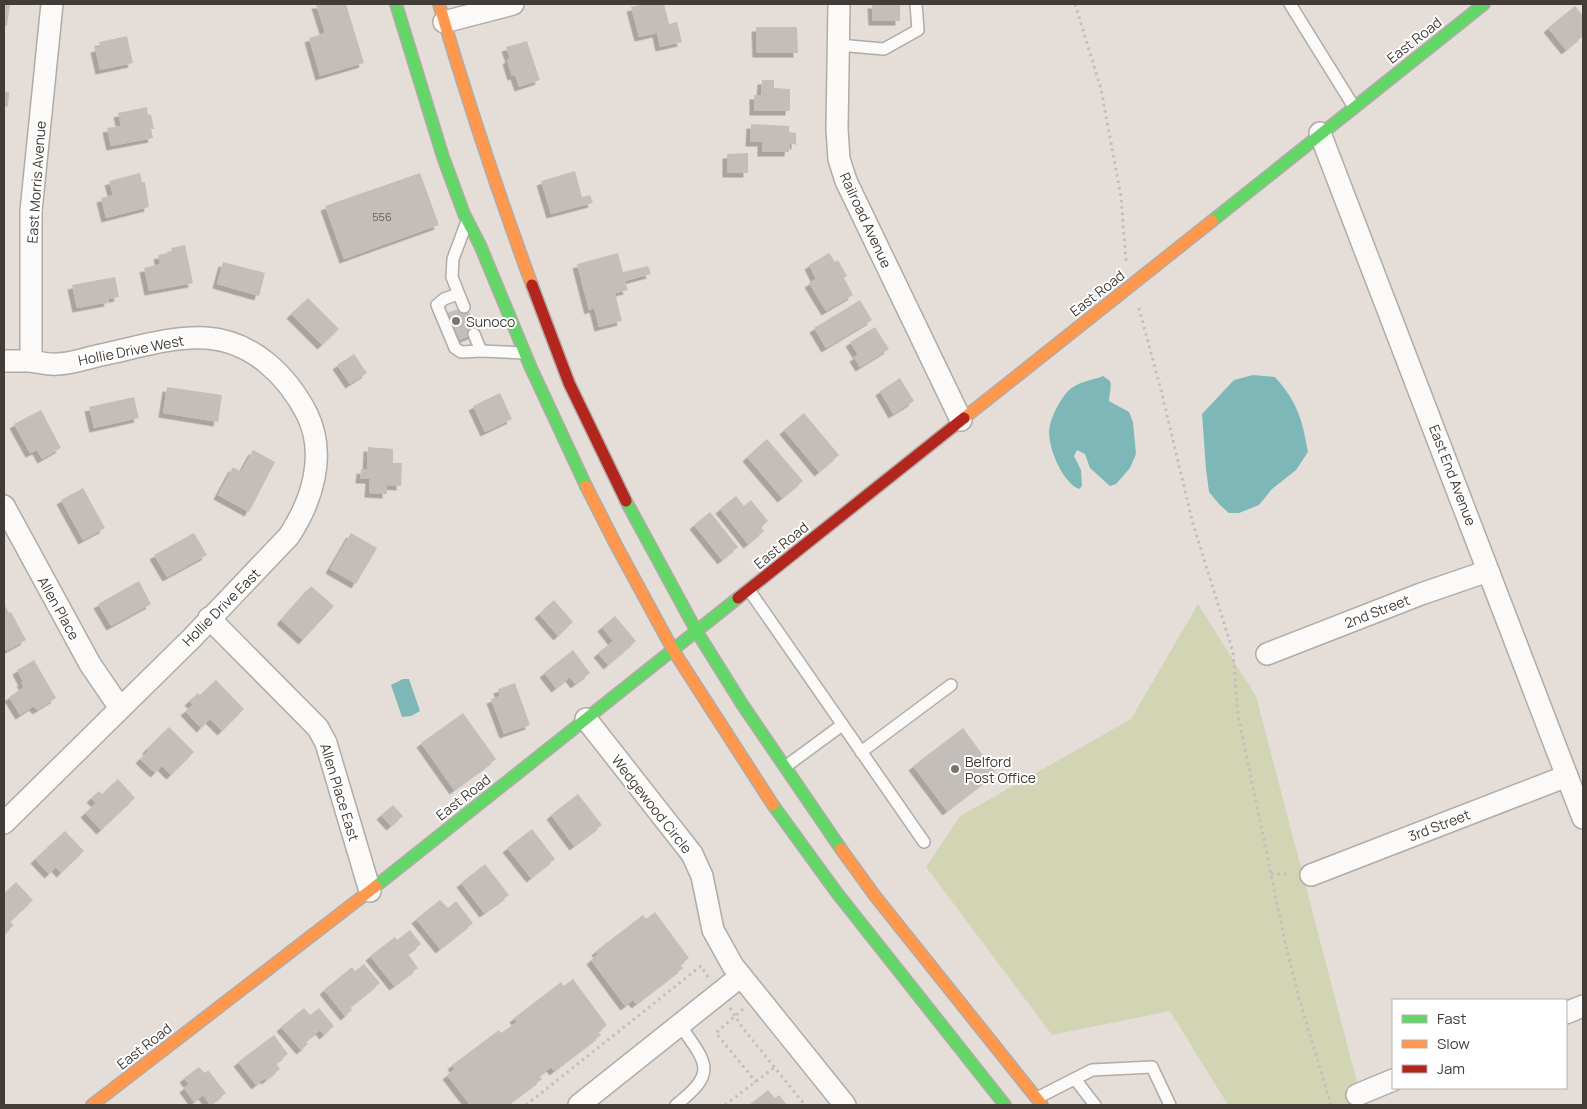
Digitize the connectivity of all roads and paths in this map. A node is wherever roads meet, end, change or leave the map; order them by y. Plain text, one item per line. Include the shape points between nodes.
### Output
1 (52, 4) edge
2 (396, 4) edge
3 (513, 4) edge
4 (839, 4) edge
5 (916, 4) edge
6 (1075, 4) edge
7 (1290, 4) edge
8 (1484, 4) edge
9 (442, 13) edge
10 (838, 45) junction
11 (1354, 107) junction
12 (1320, 133) junction
13 (467, 220) junction
14 (1127, 265) dead end
15 (458, 294) junction
16 (1138, 301) dead end
17 (464, 307) dead end
18 (474, 334) dead end
19 (481, 351) junction
20 (525, 353) junction
21 (256, 356) joint
22 (4, 361) edge
23 (31, 362) junction
24 (961, 420) junction
25 (4, 506) edge
26 (1488, 571) junction
27 (749, 590) junction
28 (209, 618) junction
29 (697, 632) junction
30 (672, 650) junction
31 (1267, 654) dead end
32 (951, 685) dead end
33 (120, 708) junction
34 (586, 719) junction
35 (842, 725) junction
36 (861, 752) junction
37 (785, 767) junction
38 (1567, 776) junction
39 (1583, 818) edge
40 (4, 824) edge
41 (924, 842) dead end
42 (1311, 875) dead end
43 (370, 890) junction
44 (741, 976) junction
45 (713, 984) dead end
46 (726, 1002) dead end
47 (749, 1004) dead end
48 (1583, 1006) edge
49 (1567, 1013) edge
50 (735, 1016) junction
51 (680, 1025) junction
52 (775, 1067) junction
53 (1075, 1079) junction
54 (1392, 1080) edge
55 (756, 1082) junction
56 (1357, 1095) dead end
57 (1040, 1102) edge
58 (92, 1105) edge
59 (526, 1105) edge
60 (579, 1105) edge
61 (676, 1105) edge
62 (726, 1105) edge
63 (805, 1105) edge
64 (845, 1105) edge
65 (1005, 1105) edge
66 (1095, 1105) edge
67 (1170, 1105) edge
68 (1331, 1105) edge

1 - 23 street, East Morris Avenue via 31,211
2 - 13 main road via 443,157
3 - 9 street
4 - 10 street, Railroad Avenue
5 - 10 lane via 918,30 884,49
6 - 14 path via 1101,89 1121,198
7 - 11 lane
8 - 11 main road, East Road
9 - 29 main road via 512,231 569,383 615,481
10 - 24 street, Railroad Avenue via 837,129 839,159 846,181
11 - 12 main road, East Road
12 - 24 main road, East Road
12 - 26 street, East End Avenue
13 - 15 lane via 453,259 452,277
13 - 20 main road
15 - 17 lane
15 - 19 lane via 438,305 455,348 461,352
16 - 68 path via 1194,524 1233,652 1238,715 1285,942
18 - 19 lane
19 - 20 lane
20 - 30 main road via 579,471
21 - 23 street, Hollie Drive West via 224,340 195,338 56,364
21 - 28 street, Hollie Drive East via 280,373 300,400 309,419 316,451 314,482 301,518 289,536
22 - 23 street, Hollie Drive West
24 - 27 main road, East Road
25 - 33 street, Allen Place via 90,664
26 - 31 street, 2nd Street
26 - 38 street, East End Avenue
27 - 29 main road, East Road
27 - 35 lane
28 - 33 street, Hollie Drive East
28 - 43 street, Allen Place East via 318,728 326,743
29 - 30 main road, East Road
29 - 37 main road
30 - 34 main road, East Road
30 - 65 main road via 772,803 837,893
32 - 36 lane
33 - 40 street, Hollie Drive East
34 - 43 main road, East Road
34 - 44 street, Wedgewood Circle via 692,854 702,876 713,930
35 - 36 lane
35 - 37 lane
36 - 41 lane
37 - 57 main road via 875,896
38 - 39 street, East End Avenue
38 - 42 street, 3rd Street
43 - 58 main road, East Road
44 - 51 street
44 - 64 street, Wedgewood Circle
45 - 59 path via 701,966
46 - 50 path
47 - 50 path
48 - 49 street
50 - 52 path
50 - 55 path via 716,1033
51 - 60 street
51 - 61 lane via 706,1067 701,1082
52 - 55 path
52 - 63 path
53 - 57 lane
53 - 66 lane
53 - 67 lane via 1092,1070 1152,1067
54 - 56 street
55 - 62 path

